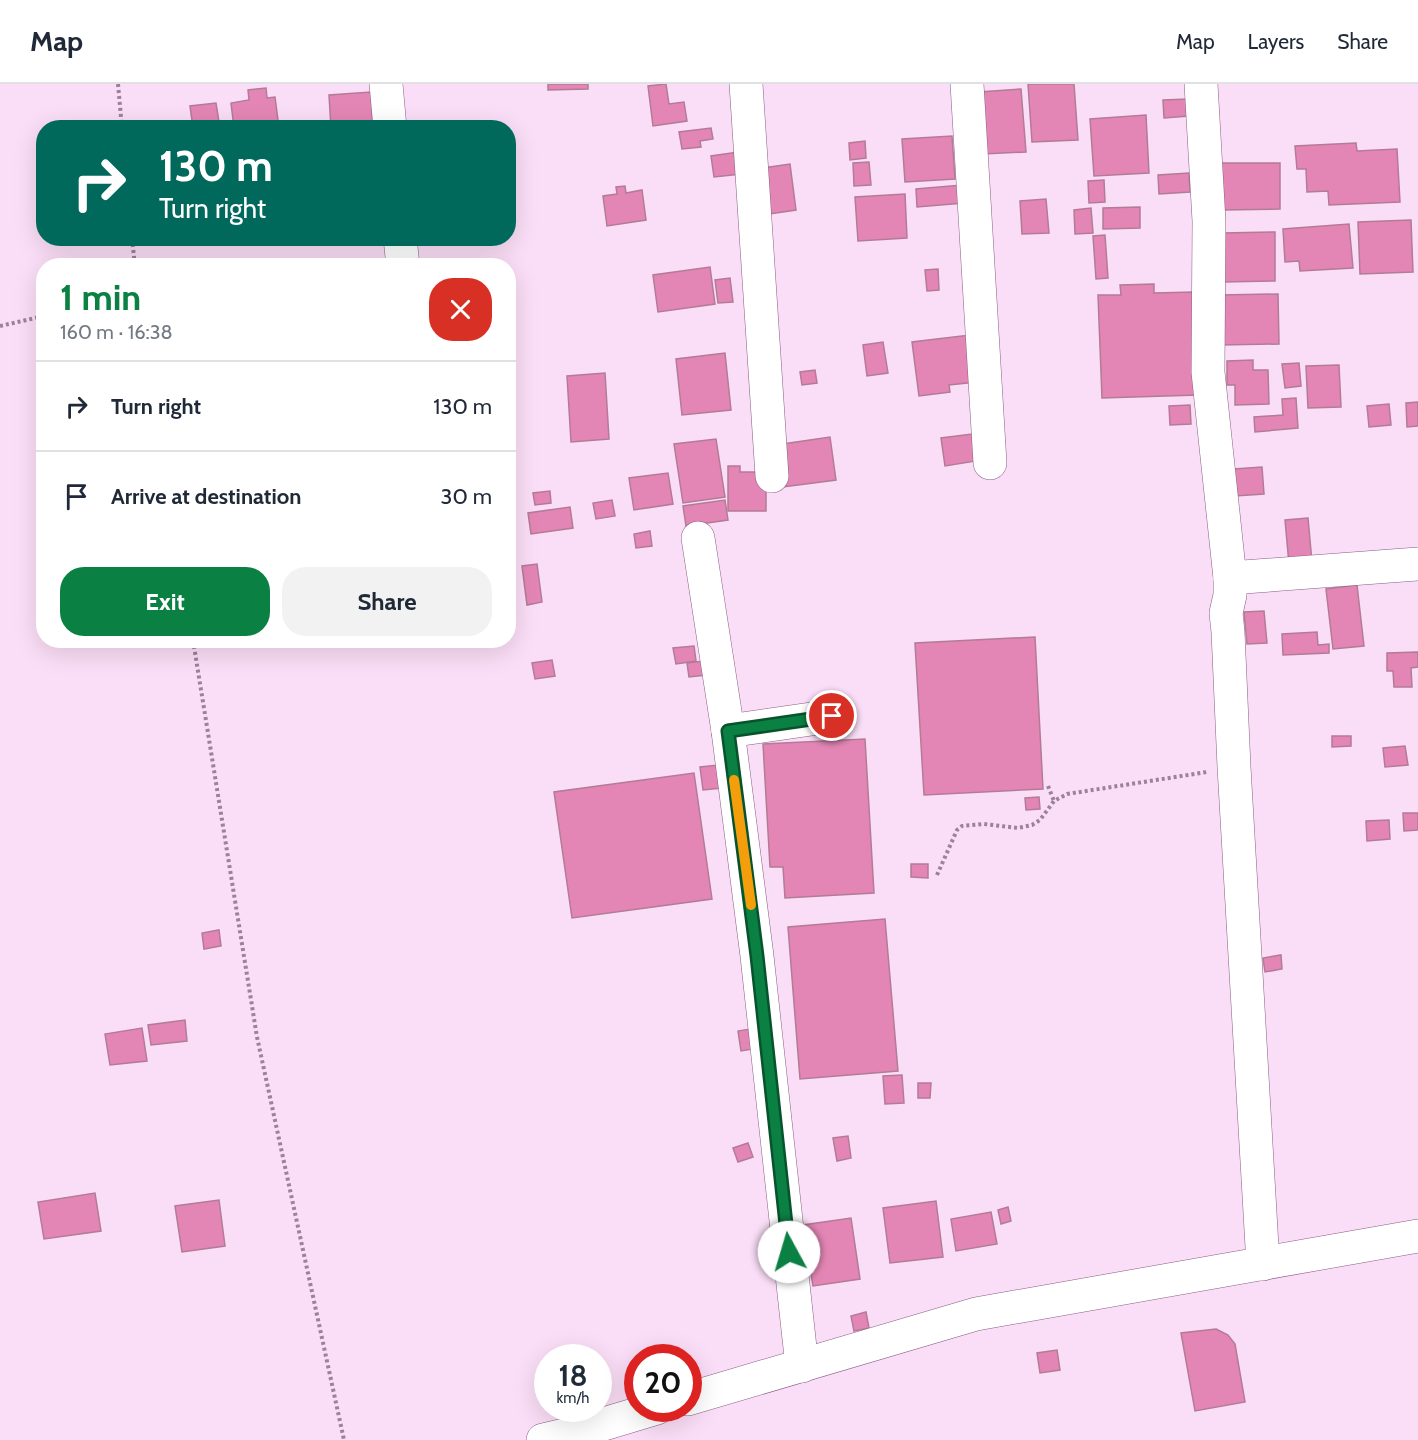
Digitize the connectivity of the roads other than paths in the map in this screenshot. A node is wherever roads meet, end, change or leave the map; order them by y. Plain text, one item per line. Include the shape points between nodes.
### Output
1 (386, 84) edge
2 (746, 84) edge
3 (967, 84) edge
4 (1201, 84) edge
5 (389, 120) edge
6 (990, 463) dead end
7 (772, 476) dead end
8 (698, 538) dead end
9 (1418, 564) edge
10 (1230, 578) junction
11 (832, 716) dead end
12 (728, 731) junction
13 (1418, 1236) edge
14 (1263, 1264) junction
15 (802, 1366) junction
16 (702, 1395) edge
17 (624, 1418) edge
18 (543, 1440) edge

1 - 5 street
2 - 7 street
3 - 6 street
4 - 10 street via 1209,221 1208,372
8 - 12 street
9 - 10 street
10 - 14 street via 1226,614
11 - 12 street
12 - 15 street
13 - 14 street
14 - 15 street via 976,1314
15 - 16 street
17 - 18 street

